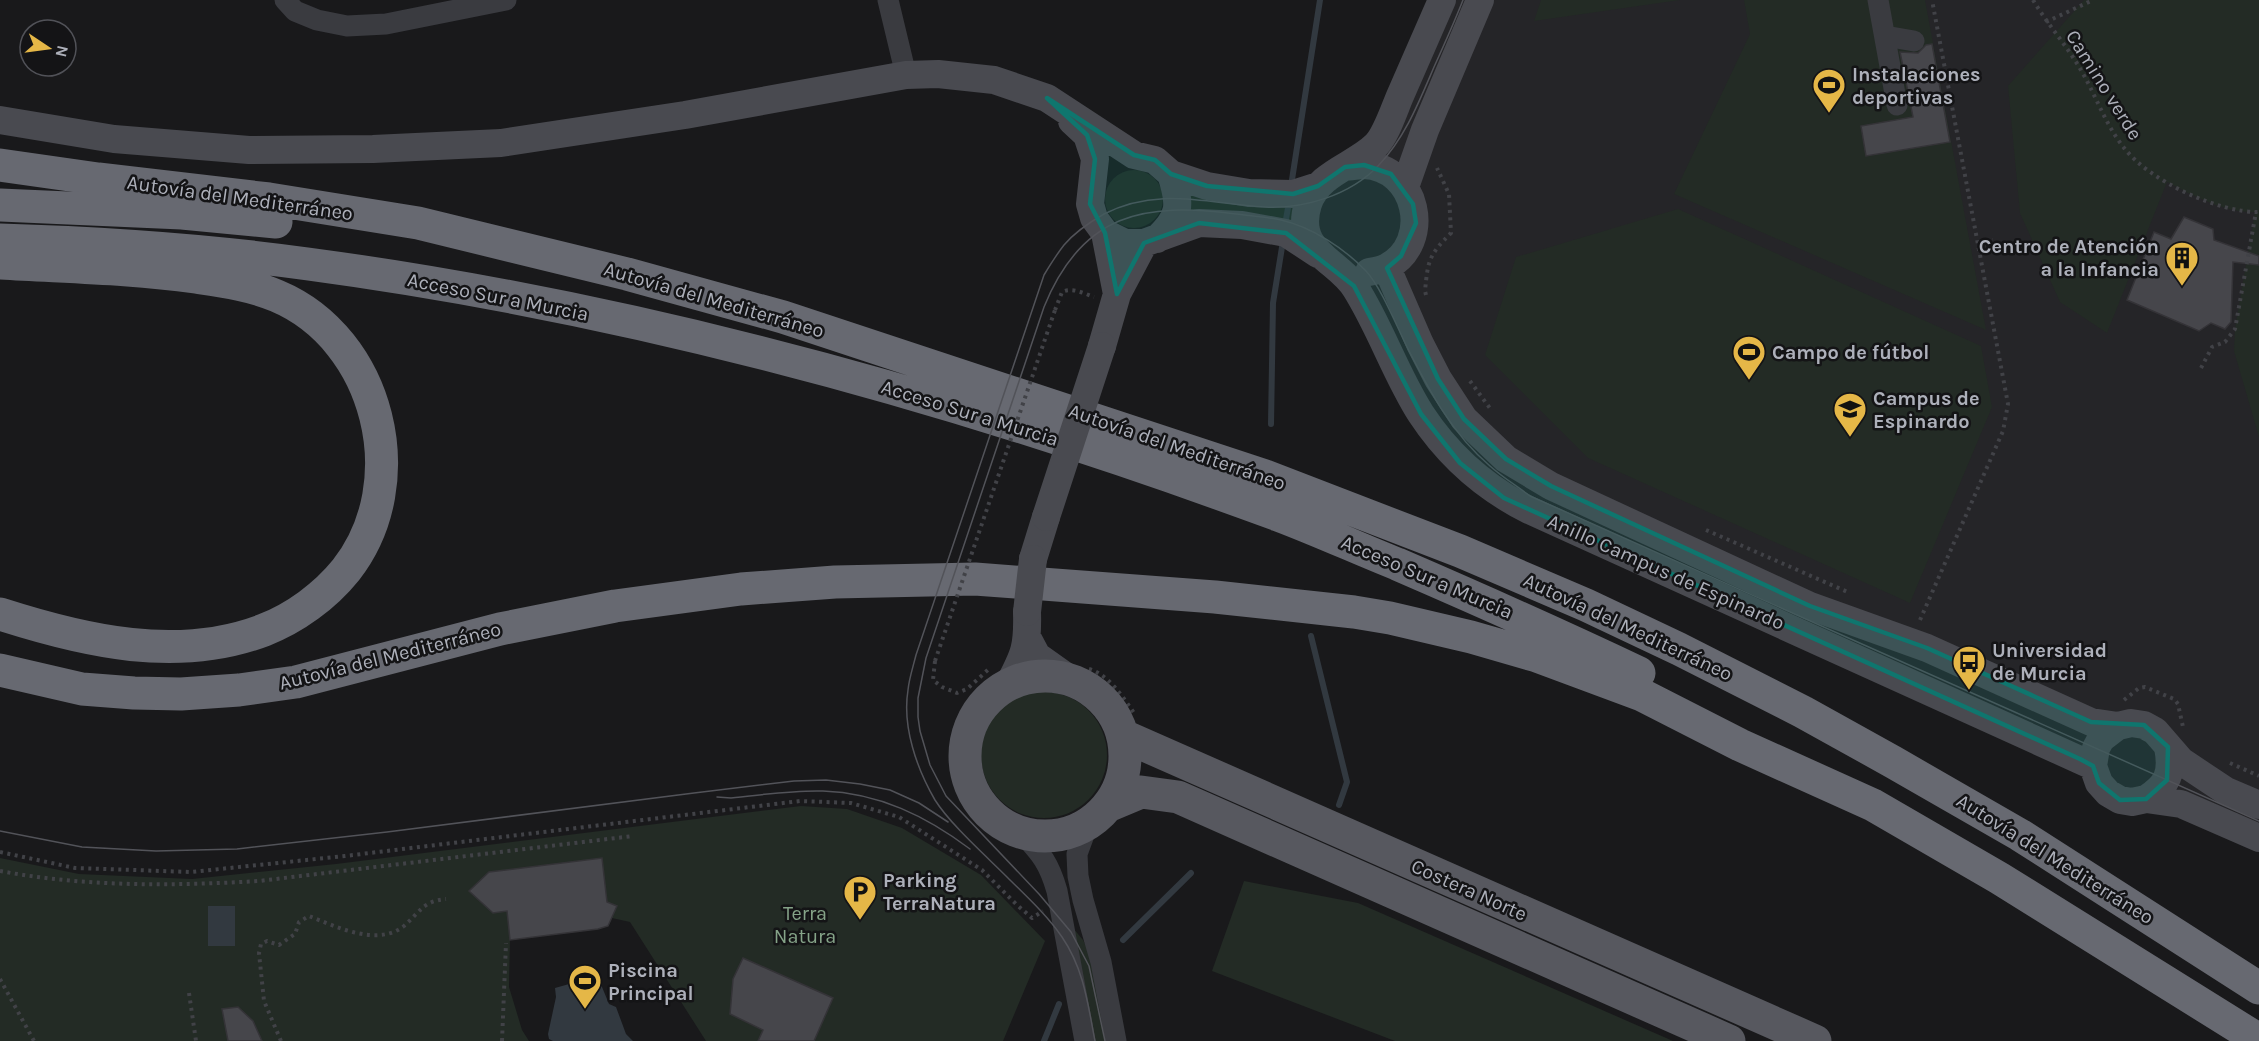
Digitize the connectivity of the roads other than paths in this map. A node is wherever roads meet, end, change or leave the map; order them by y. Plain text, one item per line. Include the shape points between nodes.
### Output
1 (285, 0) edge
2 (506, 0) edge
3 (888, 0) edge
4 (1443, 0) edge
5 (1480, 0) edge
6 (1878, 0) edge
7 (1885, 36) junction
8 (1914, 41) dead end
9 (906, 75) junction
10 (1047, 98) junction
11 (1897, 105) dead end
12 (0, 120) edge
13 (1134, 155) junction
14 (0, 165) edge
15 (1345, 167) junction
16 (1172, 174) junction
17 (1094, 182) junction
18 (1318, 186) junction
19 (1405, 188) junction
20 (0, 205) edge
21 (1105, 233) junction
22 (0, 240) edge
23 (1150, 241) junction
24 (557, 258) junction
25 (1326, 261) junction
26 (0, 263) edge
27 (1387, 268) junction
28 (1115, 299) junction
29 (0, 614) edge
30 (1027, 626) junction
31 (0, 670) edge
32 (1077, 674) junction
33 (1000, 675) junction
34 (2117, 714) junction
35 (1130, 725) junction
36 (2176, 739) junction
37 (2093, 766) junction
38 (2146, 800) junction
39 (1873, 805) junction
40 (2259, 805) edge
41 (1099, 815) junction
42 (1022, 833) junction
43 (2259, 838) edge
44 (2259, 988) edge
45 (2259, 1040) edge
46 (1085, 1041) edge
47 (1116, 1041) edge
48 (1729, 1041) edge
49 (1815, 1041) edge

1 - 2 street via 295,11 347,26 386,24
3 - 9 street
4 - 15 main road via 1377,144
5 - 19 main road
6 - 7 street
7 - 8 street
7 - 11 street
9 - 10 main road via 994,80
9 - 12 main road via 501,143 385,149 249,150 114,139
10 - 13 main road
10 - 17 main road via 1087,135 1095,159
13 - 16 main road via 1155,160
13 - 17 main road via 1107,164
14 - 24 highway, Autovía del Mediterráneo via 269,199 406,221
15 - 18 main road
15 - 19 main road via 1376,168 1391,174
16 - 18 main road via 1207,186 1249,193 1293,194
16 - 23 main road via 1179,199 1172,225
17 - 21 main road via 1090,204
18 - 25 main road, Anillo Campus de Espinardo via 1308,203 1306,228
19 - 27 main road via 1416,223 1412,240
20 - 24 highway via 182,213 363,230
21 - 23 main road via 1125,243
21 - 28 main road
22 - 39 highway, Acceso Sur a Murcia via 177,250 305,263 413,280 690,336 895,390 1121,460 1281,516 1476,598 1665,685
23 - 25 main road via 1199,223 1242,225 1286,233
23 - 28 main road
24 - 44 highway, Autovía del Mediterráneo via 783,317 1129,429 1265,476 1530,580 1679,649 1893,762 2020,835
25 - 27 main road via 1351,274
25 - 37 main road, Anillo Campus de Espinardo via 1354,286 1421,414 1460,463 1504,498
26 - 29 highway via 165,273 217,280 276,296 322,325 355,364 374,405 382,455 369,528 346,570 308,606 264,630 206,644 147,647 66,633
27 - 34 main road, Anillo Campus de Espinardo via 1438,379 1464,418 1506,459 1551,486 1810,606 1927,648 2091,722
28 - 30 main road, bridge via 1033,559
30 - 32 main road via 1037,656
30 - 33 main road via 1023,657
31 - 39 highway, Autovía del Mediterráneo via 82,689 181,694 239,690 296,682 561,616 741,589 912,579 975,579 1115,589 1354,612 1471,637 1537,656 1642,696
32 - 33 main road, Costera Norte
32 - 35 main road, Costera Norte via 1116,717
33 - 42 main road, Costera Norte via 970,727 967,775 981,805 1006,827
34 - 36 main road, Anillo Campus de Espinardo
34 - 37 main road via 2096,748
35 - 41 main road, Costera Norte via 1121,784
35 - 49 main road, Costera Norte
36 - 38 main road via 2167,780
36 - 40 main road, Anillo Campus de Espinardo via 2181,760 2226,791
37 - 38 main road via 2098,783 2108,793 2120,800
38 - 43 main road via 2181,804
39 - 45 highway, Autovía del Mediterráneo via 1999,878
41 - 42 main road, Costera Norte via 1067,834 1044,837
41 - 47 street via 1077,854 1078,876 1101,962
41 - 48 main road, Costera Norte via 1141,792 1178,796
42 - 46 street via 1050,869

